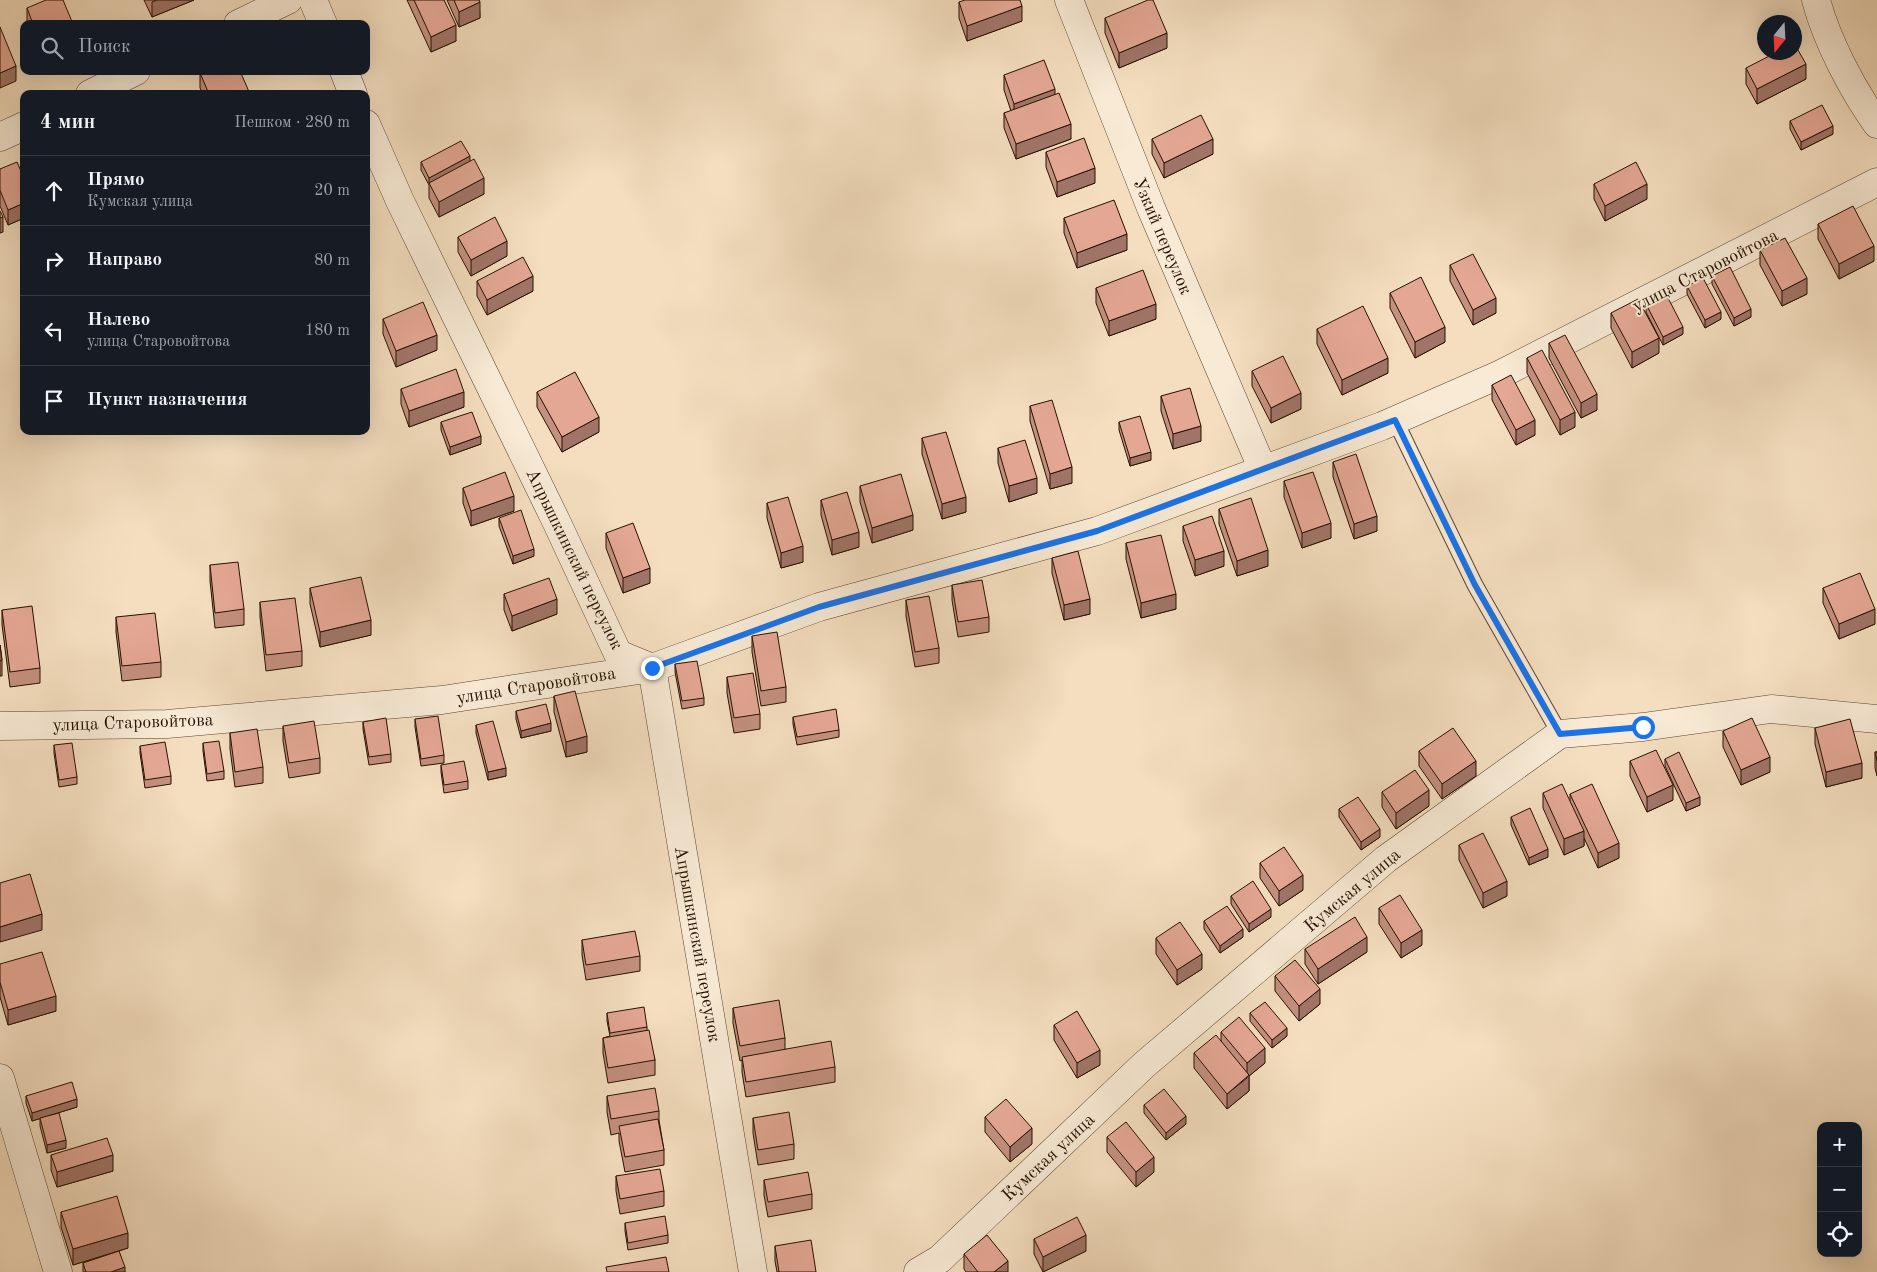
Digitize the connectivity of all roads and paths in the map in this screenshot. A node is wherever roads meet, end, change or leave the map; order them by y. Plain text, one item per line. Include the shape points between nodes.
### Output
1 (288, 0) edge
2 (312, 0) edge
3 (1069, 0) edge
4 (1816, 0) edge
5 (246, 20) edge
6 (321, 20) edge
7 (128, 75) edge
8 (346, 75) edge
9 (98, 90) edge
10 (351, 90) edge
11 (1877, 124) edge
12 (20, 128) edge
13 (370, 133) edge
14 (0, 137) edge
15 (1877, 182) edge
16 (1395, 420) junction
17 (1263, 470) junction
18 (652, 668) junction
19 (1877, 719) edge
20 (0, 726) edge
21 (1560, 734) junction
22 (0, 1078) edge
23 (58, 1272) edge
24 (754, 1272) edge
25 (918, 1272) edge

1 - 5 street
2 - 6 street
3 - 17 street, Узкий переулок via 1151,208
4 - 11 street via 1827,33 1863,104
7 - 9 street
8 - 10 street
12 - 14 street
13 - 18 street, Апрышкинский переулок via 618,654
15 - 16 street, улица Старовойтова via 1501,374
16 - 17 street, улица Старовойтова
16 - 21 lane via 1475,585
17 - 18 street, улица Старовойтова via 1097,531 819,607
18 - 20 street, улица Старовойтова via 442,700 167,724
18 - 24 street, Апрышкинский переулок
19 - 21 street via 1771,709 1643,727
21 - 25 street, Кумская улица via 1386,859 1144,1065 940,1259
22 - 23 street

